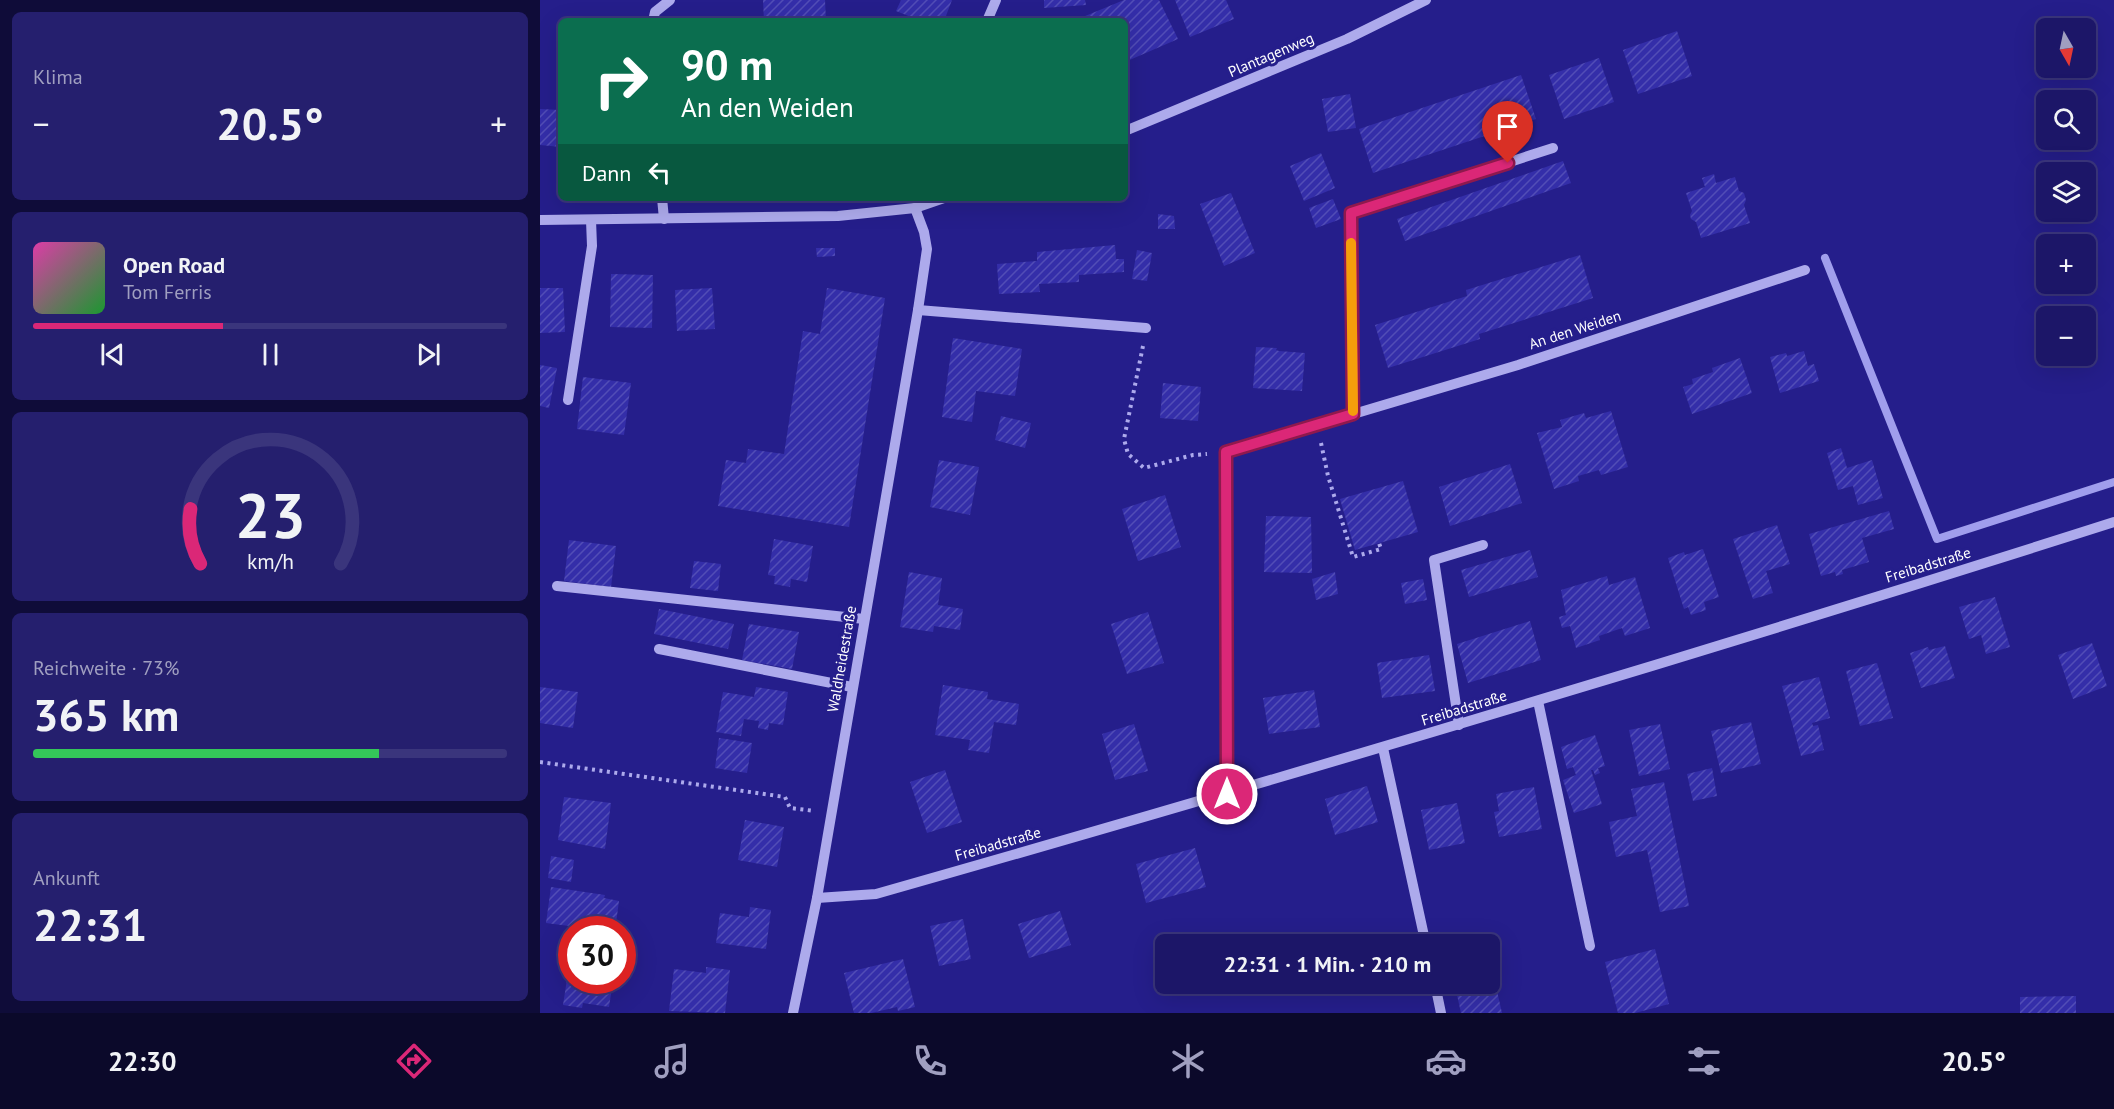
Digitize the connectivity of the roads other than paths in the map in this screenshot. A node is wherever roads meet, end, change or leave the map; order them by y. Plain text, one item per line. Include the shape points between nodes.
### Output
1 (670, 0) edge
2 (996, 0) edge
3 (1426, 0) edge
4 (654, 18) edge
5 (988, 18) edge
6 (1128, 130) edge
7 (1553, 148) dead end
8 (662, 201) edge
9 (935, 201) edge
10 (915, 208) junction
11 (664, 219) junction
12 (540, 220) edge
13 (591, 220) junction
14 (1805, 270) dead end
15 (918, 309) junction
16 (1146, 328) road end
17 (568, 400) dead end
18 (1353, 414) junction
19 (2114, 522) edge
20 (1483, 544) dead end
21 (557, 586) dead end
22 (864, 619) junction
23 (659, 649) dead end
24 (852, 687) junction
25 (1538, 701) junction
26 (1459, 725) junction
27 (1383, 748) junction
28 (1227, 794) junction
29 (817, 898) junction
30 (1424, 934) edge
31 (1590, 946) dead end
32 (1437, 994) edge
33 (793, 1013) edge
34 (1441, 1013) edge

1 - 4 street via 655,12
2 - 5 street
3 - 6 street, Plantagenweg via 1347,39
7 - 18 street via 1351,213
8 - 11 street
9 - 10 street
10 - 11 street via 838,216
10 - 15 street, Waldheidestraße via 927,249
11 - 13 street
12 - 13 street
13 - 17 street via 592,246
14 - 18 street, An den Weiden via 1518,365
15 - 16 street
15 - 22 street, Waldheidestraße
18 - 28 street, An den Weiden via 1226,452
19 - 25 street, Freibadstraße
20 - 26 street via 1434,560
21 - 22 street
22 - 24 street, Waldheidestraße
23 - 24 street
24 - 29 street, Waldheidestraße
25 - 26 street, Freibadstraße
25 - 31 street
26 - 27 street, Freibadstraße
27 - 28 street, Freibadstraße
27 - 30 street
28 - 29 street, Freibadstraße via 876,894
29 - 33 street, Waldheidestraße
32 - 34 street

